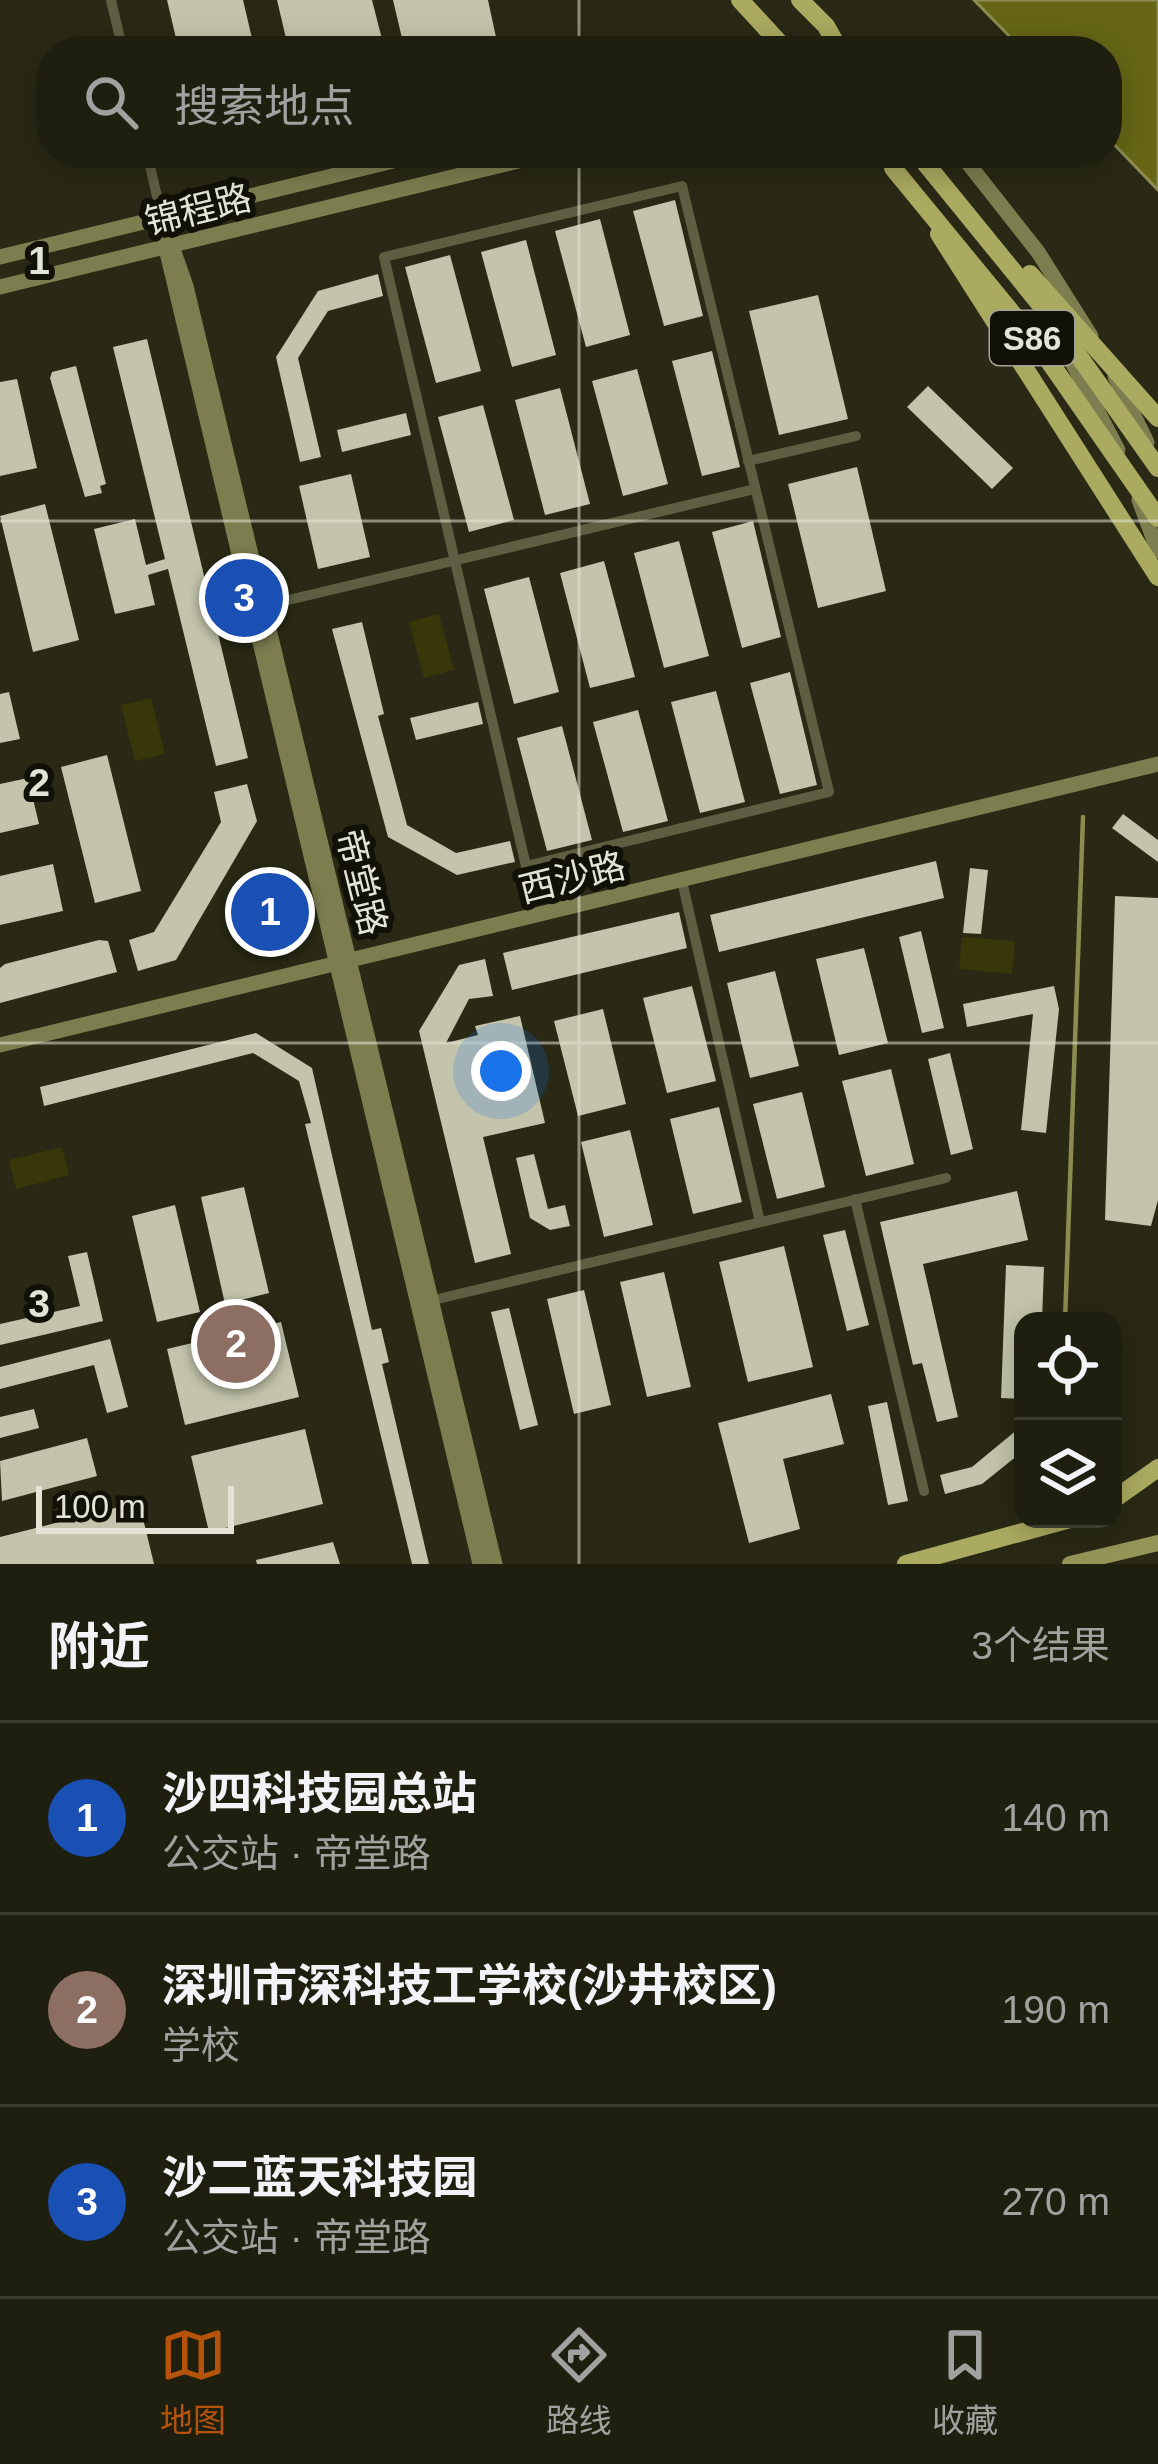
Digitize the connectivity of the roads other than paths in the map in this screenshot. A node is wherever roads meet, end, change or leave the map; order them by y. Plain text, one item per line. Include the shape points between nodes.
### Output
1 (111, 0) edge
2 (740, 0) edge
3 (800, 0) edge
4 (119, 36) edge
5 (773, 36) edge
6 (832, 36) edge
7 (150, 168) edge
8 (364, 168) edge
9 (489, 168) edge
10 (891, 168) edge
11 (893, 168) edge
12 (931, 168) edge
13 (931, 168) edge
14 (933, 168) edge
15 (972, 168) edge
16 (162, 218) junction
17 (170, 247) junction
18 (0, 257) edge
19 (0, 287) edge
20 (1158, 418) edge
21 (856, 436) dead end
22 (748, 461) junction
23 (1158, 467) edge
24 (755, 489) junction
25 (1158, 518) edge
26 (1158, 551) edge
27 (455, 560) junction
28 (1158, 577) edge
29 (257, 607) junction
30 (1158, 764) edge
31 (682, 881) junction
32 (342, 963) junction
33 (0, 1045) edge
34 (946, 1178) dead end
35 (855, 1199) junction
36 (760, 1222) junction
37 (424, 1302) junction
38 (1158, 1468) edge
39 (1158, 1483) edge
40 (924, 1491) dead end
41 (1122, 1495) edge
42 (1122, 1498) edge
43 (1037, 1528) edge
44 (1158, 1543) edge
45 (1134, 1548) junction
46 (480, 1564) edge
47 (495, 1564) edge
48 (906, 1564) edge
49 (1070, 1564) edge
50 (1150, 1564) edge

1 - 4 street
2 - 5 highway
3 - 6 highway
7 - 16 street, 帝堂路
8 - 16 street, 锦程路
9 - 17 street, 锦程路
10 - 28 highway, bridge
11 - 25 highway, S86, bridge via 1035,341
12 - 23 highway, S86, bridge
13 - 26 street via 1049,322 1108,428
14 - 20 highway, bridge
15 - 23 street via 1074,306
16 - 17 street, 帝堂路
16 - 18 street, 锦程路
17 - 19 street, 锦程路
17 - 29 street, 帝堂路
21 - 22 street
22 - 24 street
22 - 27 street via 682,185 384,257
24 - 27 street
24 - 27 street via 829,792 526,866
27 - 29 street
29 - 32 street, 帝堂路
30 - 31 street, 西沙路
31 - 32 street, 西沙路
31 - 36 street
32 - 33 street, 西沙路
32 - 37 street, 帝堂路
34 - 35 street
35 - 36 street
35 - 40 street
36 - 37 street
37 - 46 street, 帝堂路
37 - 47 street, 帝堂路
38 - 41 highway
39 - 42 highway
43 - 48 highway
44 - 45 main road
45 - 49 main road
45 - 50 main road

